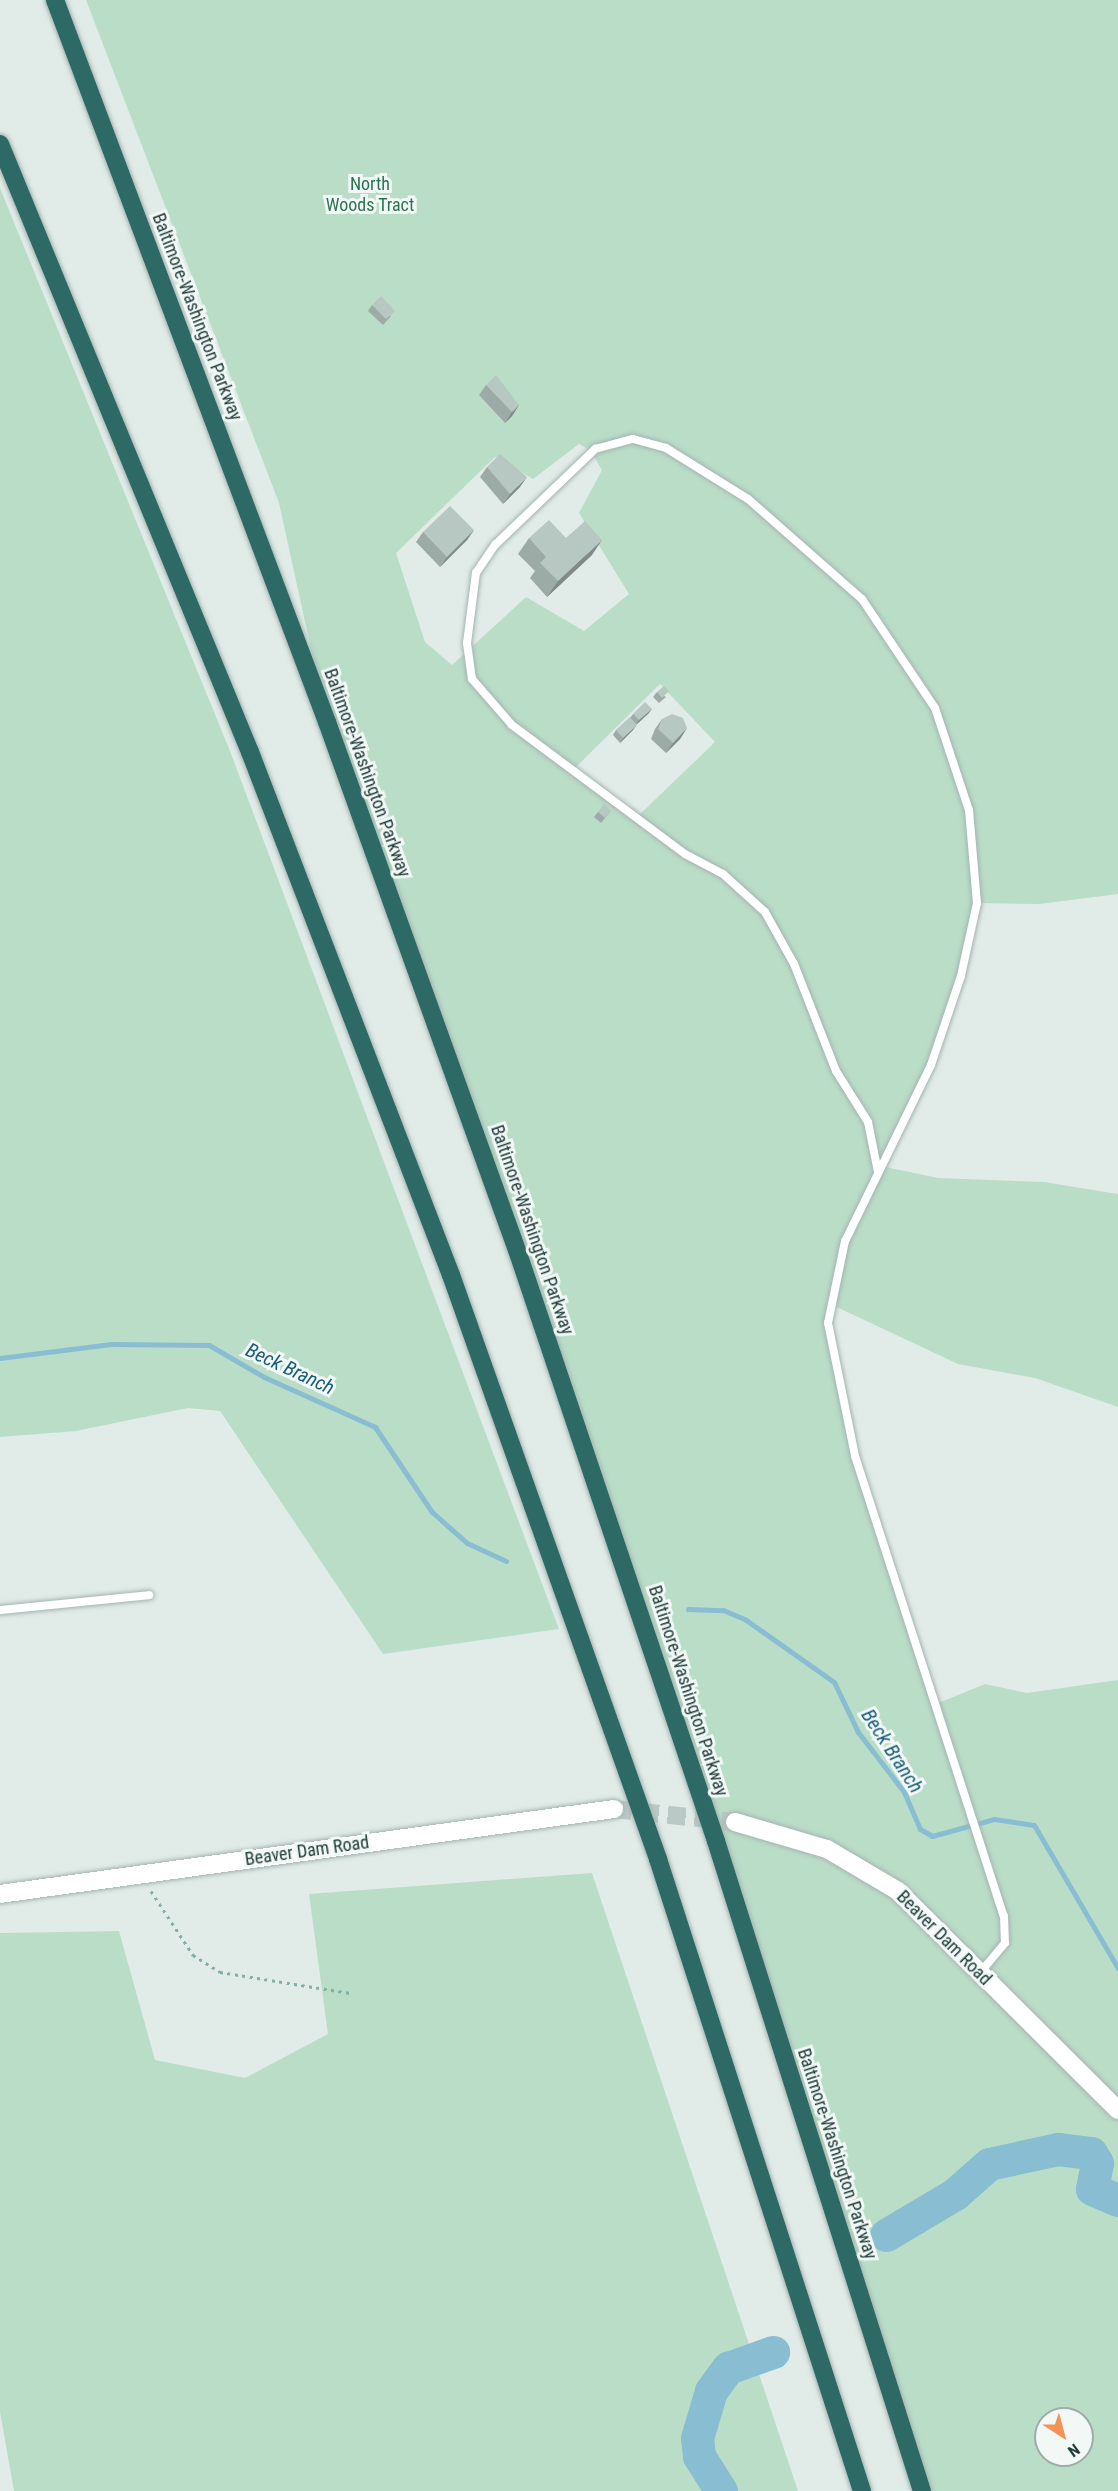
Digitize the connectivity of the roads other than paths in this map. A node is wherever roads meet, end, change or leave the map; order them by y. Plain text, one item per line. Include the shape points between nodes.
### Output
1 (55, 0) edge
2 (0, 144) edge
3 (878, 1172) junction
4 (150, 1595) dead end
5 (0, 1610) edge
6 (614, 1809) tunnel mouth
7 (735, 1822) tunnel mouth
8 (0, 1894) edge
9 (980, 1974) junction
10 (1118, 2110) edge
11 (862, 2491) edge
12 (922, 2491) edge

1 - 12 highway, Baltimore-Washington Parkway via 327,722 519,1256 716,1841
2 - 11 highway via 250,752 451,1275 658,1859
3 - 3 lane via 868,1122 836,1071 795,964 765,912 723,874 671,844 512,725 472,679 467,643 480,565 595,449 633,439 666,448 785,529 862,599 888,632 935,708 955,757 969,810 977,903 961,976 931,1065
3 - 9 lane via 834,1273 831,1357 855,1455 972,1814 1007,1936
4 - 5 lane
6 - 8 street, Beaver Dam Road
7 - 9 street, Beaver Dam Road via 798,1838 878,1876 927,1915
9 - 10 street, Beaver Dam Road

